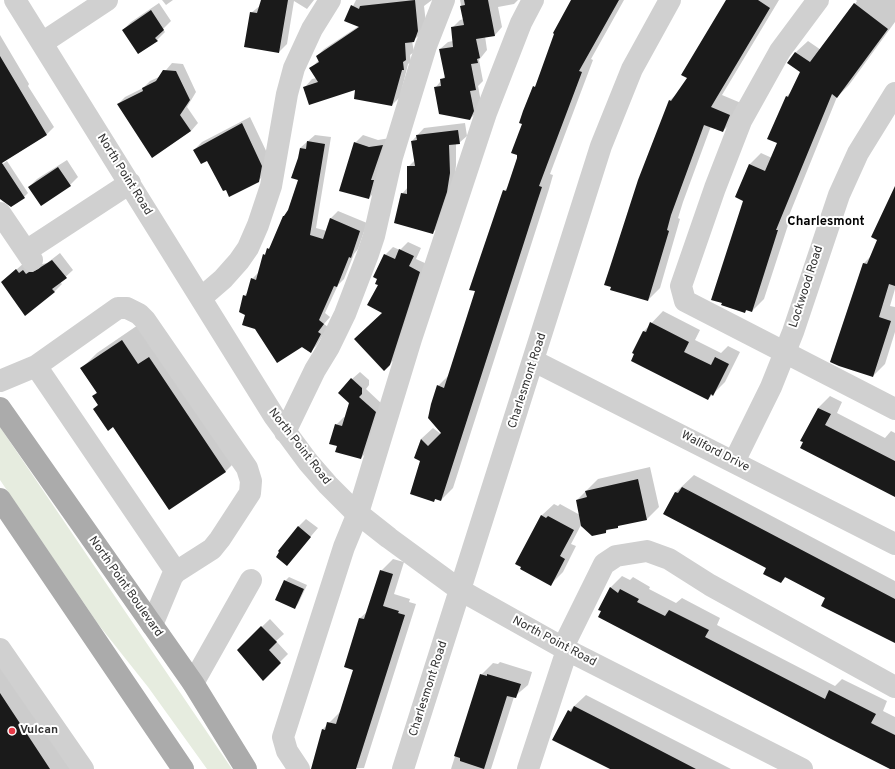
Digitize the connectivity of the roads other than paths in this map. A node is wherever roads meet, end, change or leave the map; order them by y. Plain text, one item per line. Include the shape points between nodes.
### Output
1 (15, 0) edge
2 (106, 0) edge
3 (330, 0) edge
4 (444, 0) edge
5 (533, 0) edge
6 (670, 0) edge
7 (818, 0) edge
8 (42, 43) junction
9 (895, 93) edge
10 (130, 183) junction
11 (0, 213) edge
12 (201, 298) junction
13 (785, 351) junction
14 (534, 361) junction
15 (36, 366) junction
16 (0, 381) edge
17 (894, 406) edge
18 (0, 408) edge
19 (285, 432) junction
20 (734, 462) junction
21 (0, 499) edge
22 (358, 513) junction
23 (895, 544) edge
24 (176, 572) junction
25 (251, 580) dead end
26 (460, 590) junction
27 (152, 625) junction
28 (565, 648) junction
29 (0, 649) edge
30 (193, 683) junction
31 (895, 687) edge
32 (83, 769) edge
33 (183, 769) edge
34 (246, 769) edge
35 (299, 769) edge
36 (403, 769) edge
37 (528, 769) edge
38 (802, 769) edge

1 - 8 street, North Point Road
2 - 8 street
3 - 12 street via 312,29 294,68 272,186 258,225 239,261 223,280
4 - 19 street via 426,46 392,157 368,254 345,314 304,390
5 - 22 street via 521,23 486,113 411,339
6 - 14 street, Charlesmont Road via 632,69 601,146
7 - 13 street via 780,51 741,121 681,286 685,301
8 - 10 street, North Point Road
9 - 13 street, Lockwood Road via 858,153 839,195
10 - 11 street via 29,255
10 - 12 street, North Point Road
12 - 19 street, North Point Road
13 - 17 street
13 - 20 street, Lockwood Road via 771,387
14 - 20 street, Wallford Drive
14 - 26 street, Charlesmont Road
15 - 16 street
15 - 24 street
15 - 24 street via 118,308 127,308 145,320 247,468 251,481 250,493 220,539 212,549
18 - 27 main road, North Point Boulevard
19 - 22 street, North Point Road via 328,485
20 - 23 street, Wallford Drive
21 - 33 main road
22 - 26 street, North Point Road
22 - 35 street via 344,547 283,737
24 - 27 street
25 - 30 street
26 - 28 street, North Point Road
26 - 36 street, Charlesmont Road
27 - 30 main road, North Point Boulevard
28 - 31 street via 604,564 616,556 646,551 669,559
28 - 37 street
28 - 38 street, North Point Road
29 - 32 street
30 - 34 main road, North Point Boulevard

